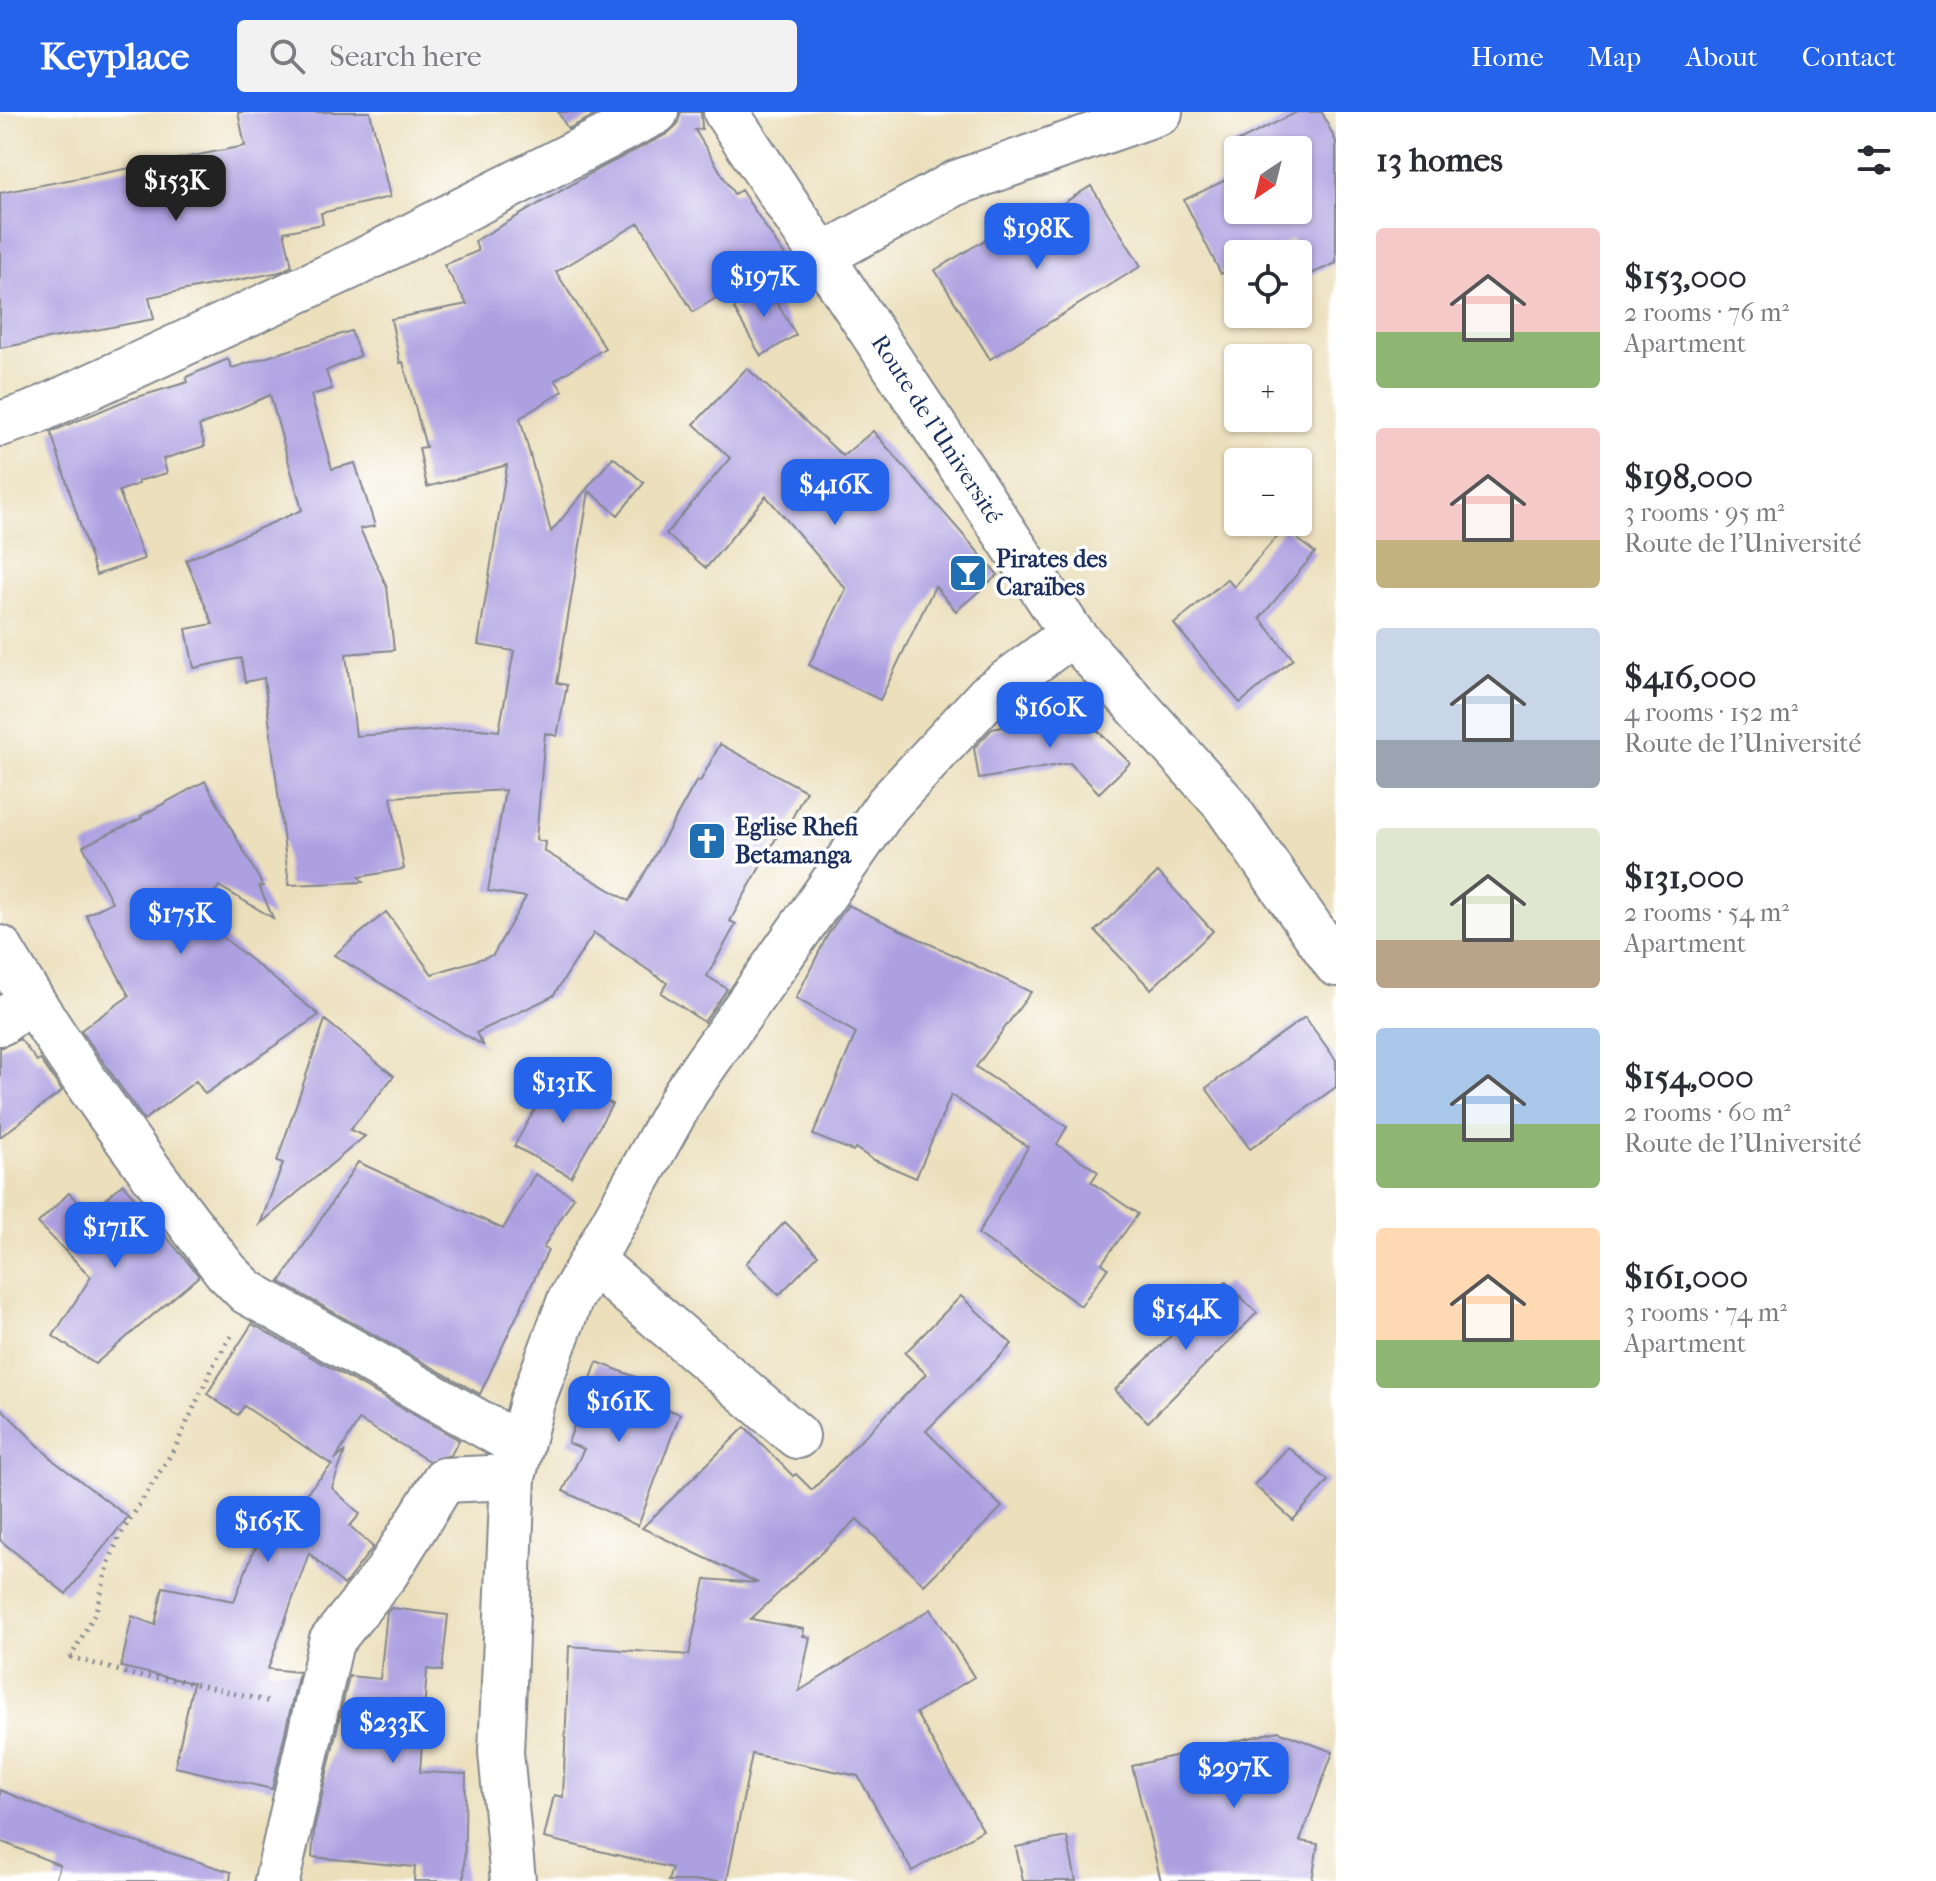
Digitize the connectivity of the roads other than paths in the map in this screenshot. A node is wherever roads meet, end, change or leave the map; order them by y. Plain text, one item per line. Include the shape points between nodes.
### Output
1 (656, 112) edge
2 (726, 112) edge
3 (1160, 112) edge
4 (822, 256) junction
5 (0, 424) edge
6 (1072, 634) junction
7 (0, 948) edge
8 (1336, 964) edge
9 (15, 1011) edge
10 (592, 1261) junction
11 (797, 1436) dead end
12 (517, 1462) junction
13 (277, 1881) edge
14 (513, 1881) edge

1 - 5 street via 354,265
2 - 4 street, Route de l'Université
3 - 4 street via 956,183
4 - 6 street, Route de l'Université
6 - 8 street, Route de l'Université via 1224,803
6 - 10 street via 988,696 887,805 686,1092
7 - 9 street
9 - 12 street via 247,1292
10 - 11 street
10 - 12 street via 570,1300 532,1402
12 - 13 street via 444,1480 387,1572 331,1642
12 - 14 street via 501,1752

